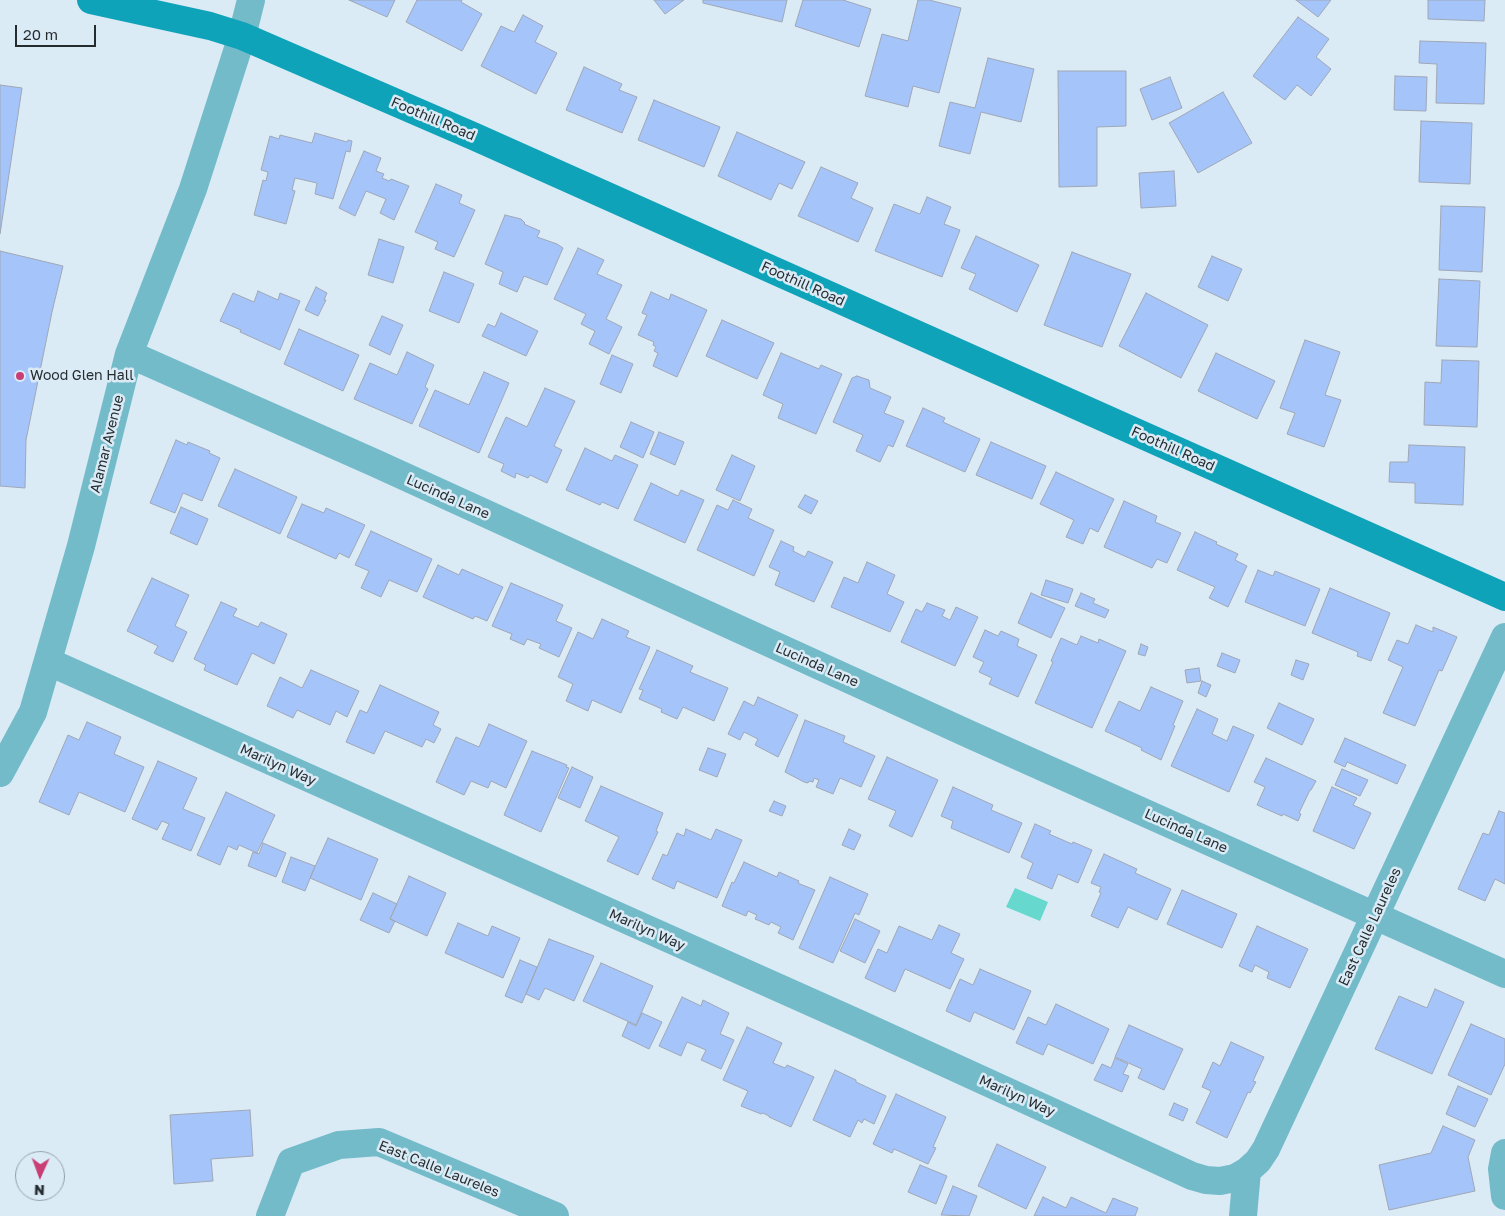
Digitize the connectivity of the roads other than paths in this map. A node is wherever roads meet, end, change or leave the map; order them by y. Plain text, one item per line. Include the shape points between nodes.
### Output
1 (91, 0) edge
2 (251, 0) edge
3 (242, 36) junction
4 (129, 354) junction
5 (1505, 597) edge
6 (1505, 637) edge
7 (49, 662) junction
8 (0, 773) edge
9 (1376, 916) junction
10 (1505, 974) edge
11 (1505, 1154) edge
12 (1247, 1171) junction
13 (1505, 1196) edge
14 (270, 1216) edge
15 (554, 1216) edge
16 (1243, 1216) edge

1 - 3 main road, Foothill Road
2 - 3 street, Alamar Avenue
3 - 4 street, Alamar Avenue via 193,189
3 - 5 main road, Foothill Road
4 - 7 street, Alamar Avenue
4 - 9 street, Lucinda Lane
6 - 9 street, East Calle Laureles
7 - 8 street, Alamar Avenue via 33,712
7 - 12 street, Marilyn Way via 1192,1176 1220,1181
9 - 10 street, Lucinda Lane
9 - 12 street, East Calle Laureles via 1266,1149
11 - 13 street via 1502,1169
12 - 16 street
14 - 15 street, East Calle Laureles via 291,1162 339,1145 379,1142

